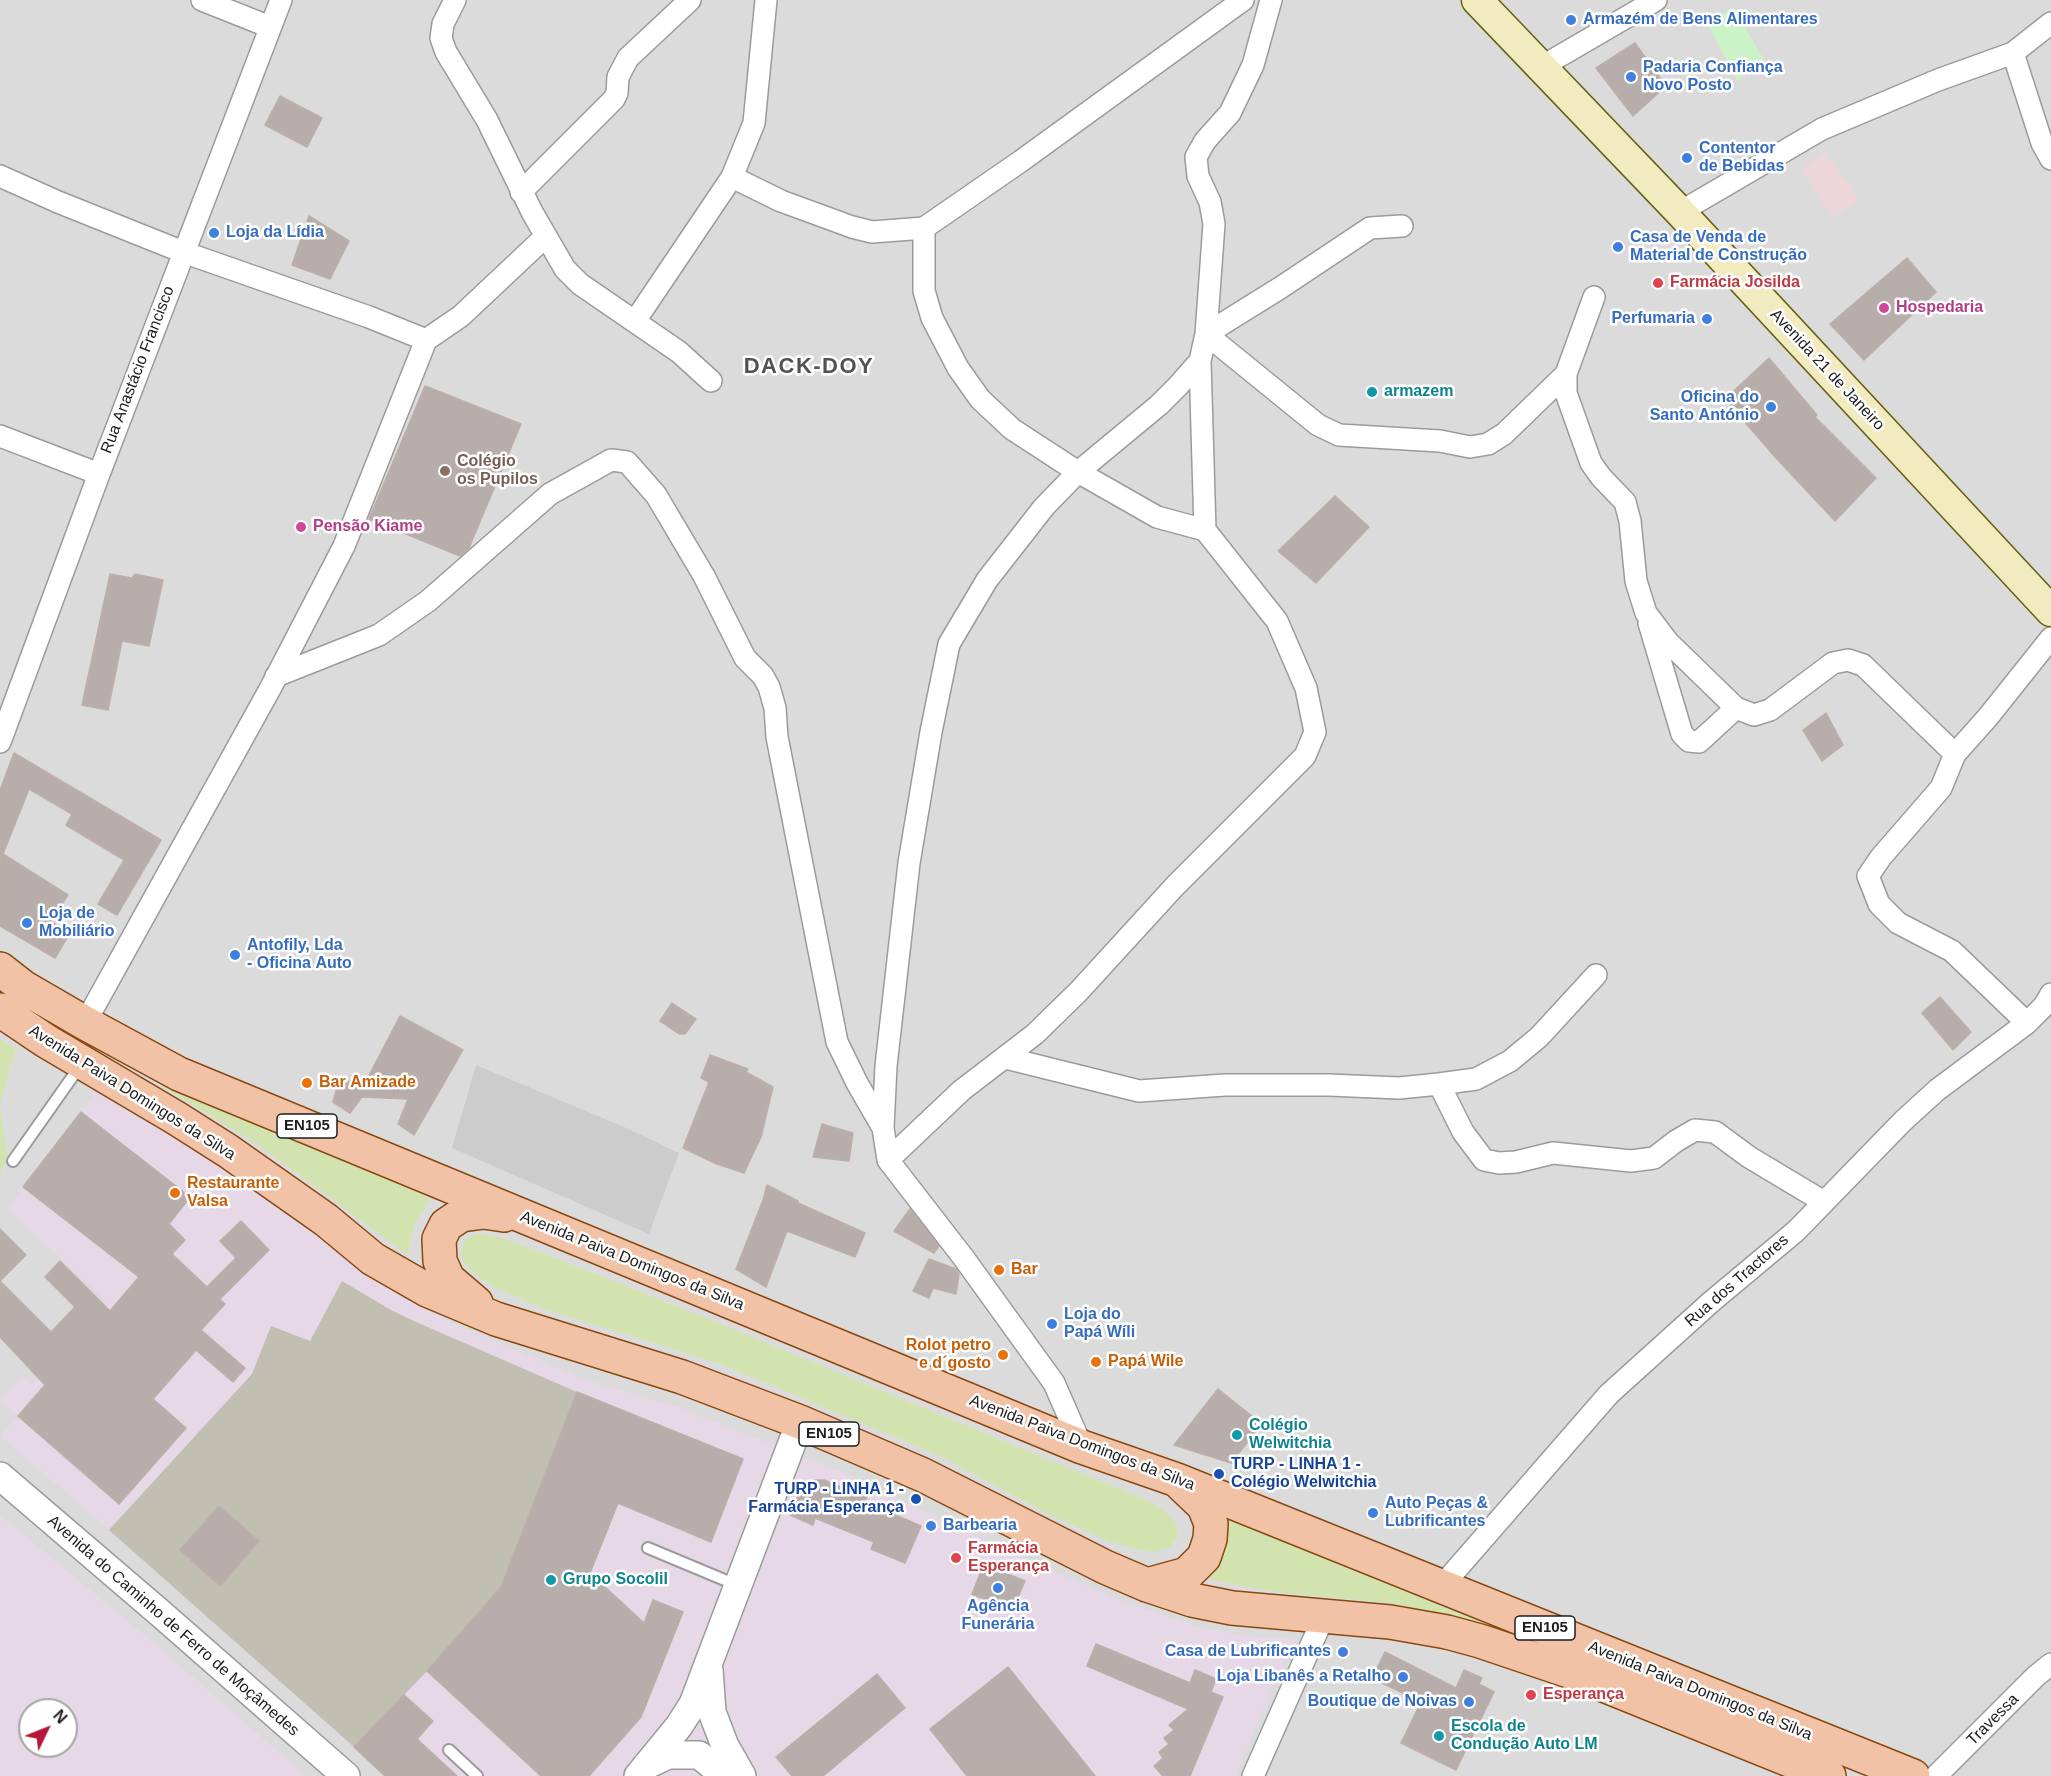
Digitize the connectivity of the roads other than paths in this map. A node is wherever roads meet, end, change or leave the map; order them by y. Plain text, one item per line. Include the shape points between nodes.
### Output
1 (202, 0) edge
2 (280, 0) edge
3 (454, 0) edge
4 (690, 0) edge
5 (766, 0) edge
6 (1243, 0) edge
7 (1271, 0) edge
8 (1477, 0) edge
9 (1656, 0) edge
10 (2051, 23) edge
11 (270, 27) junction
12 (2013, 53) junction
13 (1541, 67) junction
14 (2051, 159) edge
15 (0, 176) edge
16 (732, 177) junction
17 (521, 192) junction
18 (1680, 212) junction
19 (1402, 225) dead end
20 (924, 228) junction
21 (545, 237) junction
22 (183, 252) junction
23 (1594, 297) dead end
24 (635, 321) junction
25 (1206, 334) junction
26 (426, 340) junction
27 (1200, 361) junction
28 (1566, 374) junction
29 (711, 381) dead end
30 (0, 436) edge
31 (1078, 472) junction
32 (99, 474) junction
33 (1205, 530) junction
34 (2051, 611) edge
35 (1646, 613) junction
36 (2051, 638) edge
37 (276, 676) junction
38 (1736, 708) junction
39 (0, 742) edge
40 (1955, 754) junction
41 (0, 969) edge
42 (1596, 975) dead end
43 (2049, 1004) edge
44 (0, 1010) edge
45 (85, 1023) junction
46 (2027, 1023) junction
47 (1006, 1058) junction
48 (82, 1063) junction
49 (1439, 1084) junction
50 (883, 1128) junction
51 (888, 1160) junction
52 (13, 1161) dead end
53 (1824, 1202) junction
54 (534, 1220) junction
55 (496, 1319) junction
56 (800, 1422) junction
57 (1082, 1447) junction
58 (0, 1476) edge
59 (1177, 1480) junction
60 (648, 1548) dead end
61 (1147, 1585) junction
62 (739, 1586) junction
63 (1441, 1587) junction
64 (1324, 1616) junction
65 (708, 1664) junction
66 (2051, 1664) edge
67 (449, 1750) dead end
68 (642, 1770) edge
69 (346, 1776) edge
70 (477, 1776) edge
71 (725, 1776) edge
72 (742, 1776) edge
73 (1253, 1776) edge
74 (1829, 1776) edge
75 (1913, 1776) edge
76 (1936, 1776) edge

1 - 11 street
2 - 11 street, Rua Anastácio Francisco
3 - 17 street via 441,38 487,120
4 - 17 street via 628,58 618,77 614,99
5 - 16 street via 754,123
6 - 20 street
7 - 25 street via 1253,65 1230,113 1196,157 1214,224
8 - 13 main road, Avenida 21 de Janeiro
9 - 13 street
10 - 12 street
11 - 22 street, Rua Anastácio Francisco
12 - 14 street via 2042,143
12 - 18 street via 1822,129
13 - 18 main road, Avenida 21 de Janeiro
15 - 22 street
16 - 20 street via 781,201 852,227 872,232
16 - 24 street
17 - 21 street
18 - 34 main road, Avenida 21 de Janeiro
19 - 25 street via 1370,228
20 - 31 street via 924,291 958,368 980,399 1012,429
21 - 24 street via 564,269 580,284
21 - 26 street via 461,316
22 - 26 street
22 - 32 street, Rua Anastácio Francisco
23 - 28 street
24 - 29 street
25 - 27 street
25 - 28 street via 1318,425 1339,435 1440,441 1470,447 1488,444 1504,434
26 - 37 street via 344,546
27 - 31 street via 1159,405
27 - 33 street
28 - 35 street via 1566,393 1591,463 1625,502 1636,581
30 - 32 street
31 - 33 street via 1157,517
31 - 50 street via 1044,507 987,580 949,644 909,863 886,1066
32 - 39 street, Rua Anastácio Francisco
33 - 47 street via 1276,621 1306,688 1315,732 1305,756 1175,886 1079,991
35 - 38 street via 1668,642
35 - 38 street via 1682,734 1689,741 1699,742
36 - 40 street
37 - 45 street
37 - 50 street via 379,635 428,601 550,494 611,460 627,462 656,495 704,576 745,658 769,687 837,1042
38 - 40 street via 1754,715 1770,710 1833,663 1848,660 1863,665
40 - 46 street via 1941,788 1868,876 1879,904 1898,923 1952,951
41 - 45 main road, Avenida Paiva Domingos da Silva / EN105
42 - 49 street via 1539,1037 1510,1061 1476,1079
43 - 46 street, Rua dos Tractores
44 - 48 main road, Avenida Paiva Domingos da Silva / EN105
45 - 54 main road, Avenida Paiva Domingos da Silva / EN105 via 179,1074
46 - 53 street, Rua dos Tractores via 1936,1090
47 - 49 street via 1139,1091 1225,1085 1399,1088
47 - 51 street via 962,1090
48 - 52 lane
48 - 55 main road, Avenida Paiva Domingos da Silva / EN105 via 228,1151 382,1264 427,1290
49 - 53 street via 1463,1132 1484,1160 1516,1162 1553,1153 1631,1161 1654,1158 1695,1130 1715,1132
50 - 51 street
51 - 57 street via 1054,1383
53 - 63 street, Rua dos Tractores via 1608,1395
54 - 55 main road via 484,1212 461,1215 446,1225 439,1239 440,1261 448,1279
54 - 57 main road, Avenida Paiva Domingos da Silva / EN105
55 - 56 main road, Avenida Paiva Domingos da Silva / EN105 via 682,1377
56 - 61 main road, Avenida Paiva Domingos da Silva / EN105 via 923,1474
56 - 62 street
57 - 59 main road, Avenida Paiva Domingos da Silva / EN105
58 - 69 street, Avenida do Caminho de Ferro de Moçâmedes
59 - 61 main road via 1204,1506 1211,1524 1210,1539 1204,1557 1188,1574
59 - 63 main road, Avenida Paiva Domingos da Silva / EN105
60 - 62 lane
61 - 64 main road, Avenida Paiva Domingos da Silva / EN105 via 1232,1608
62 - 65 street
63 - 75 main road, Avenida Paiva Domingos da Silva / EN105
64 - 73 street
64 - 74 main road, Avenida Paiva Domingos da Silva / EN105 via 1447,1632 1517,1652
65 - 68 street via 693,1704
65 - 72 street via 712,1712
66 - 76 street, Travessa
67 - 70 lane
68 - 71 street via 668,1755 699,1755

